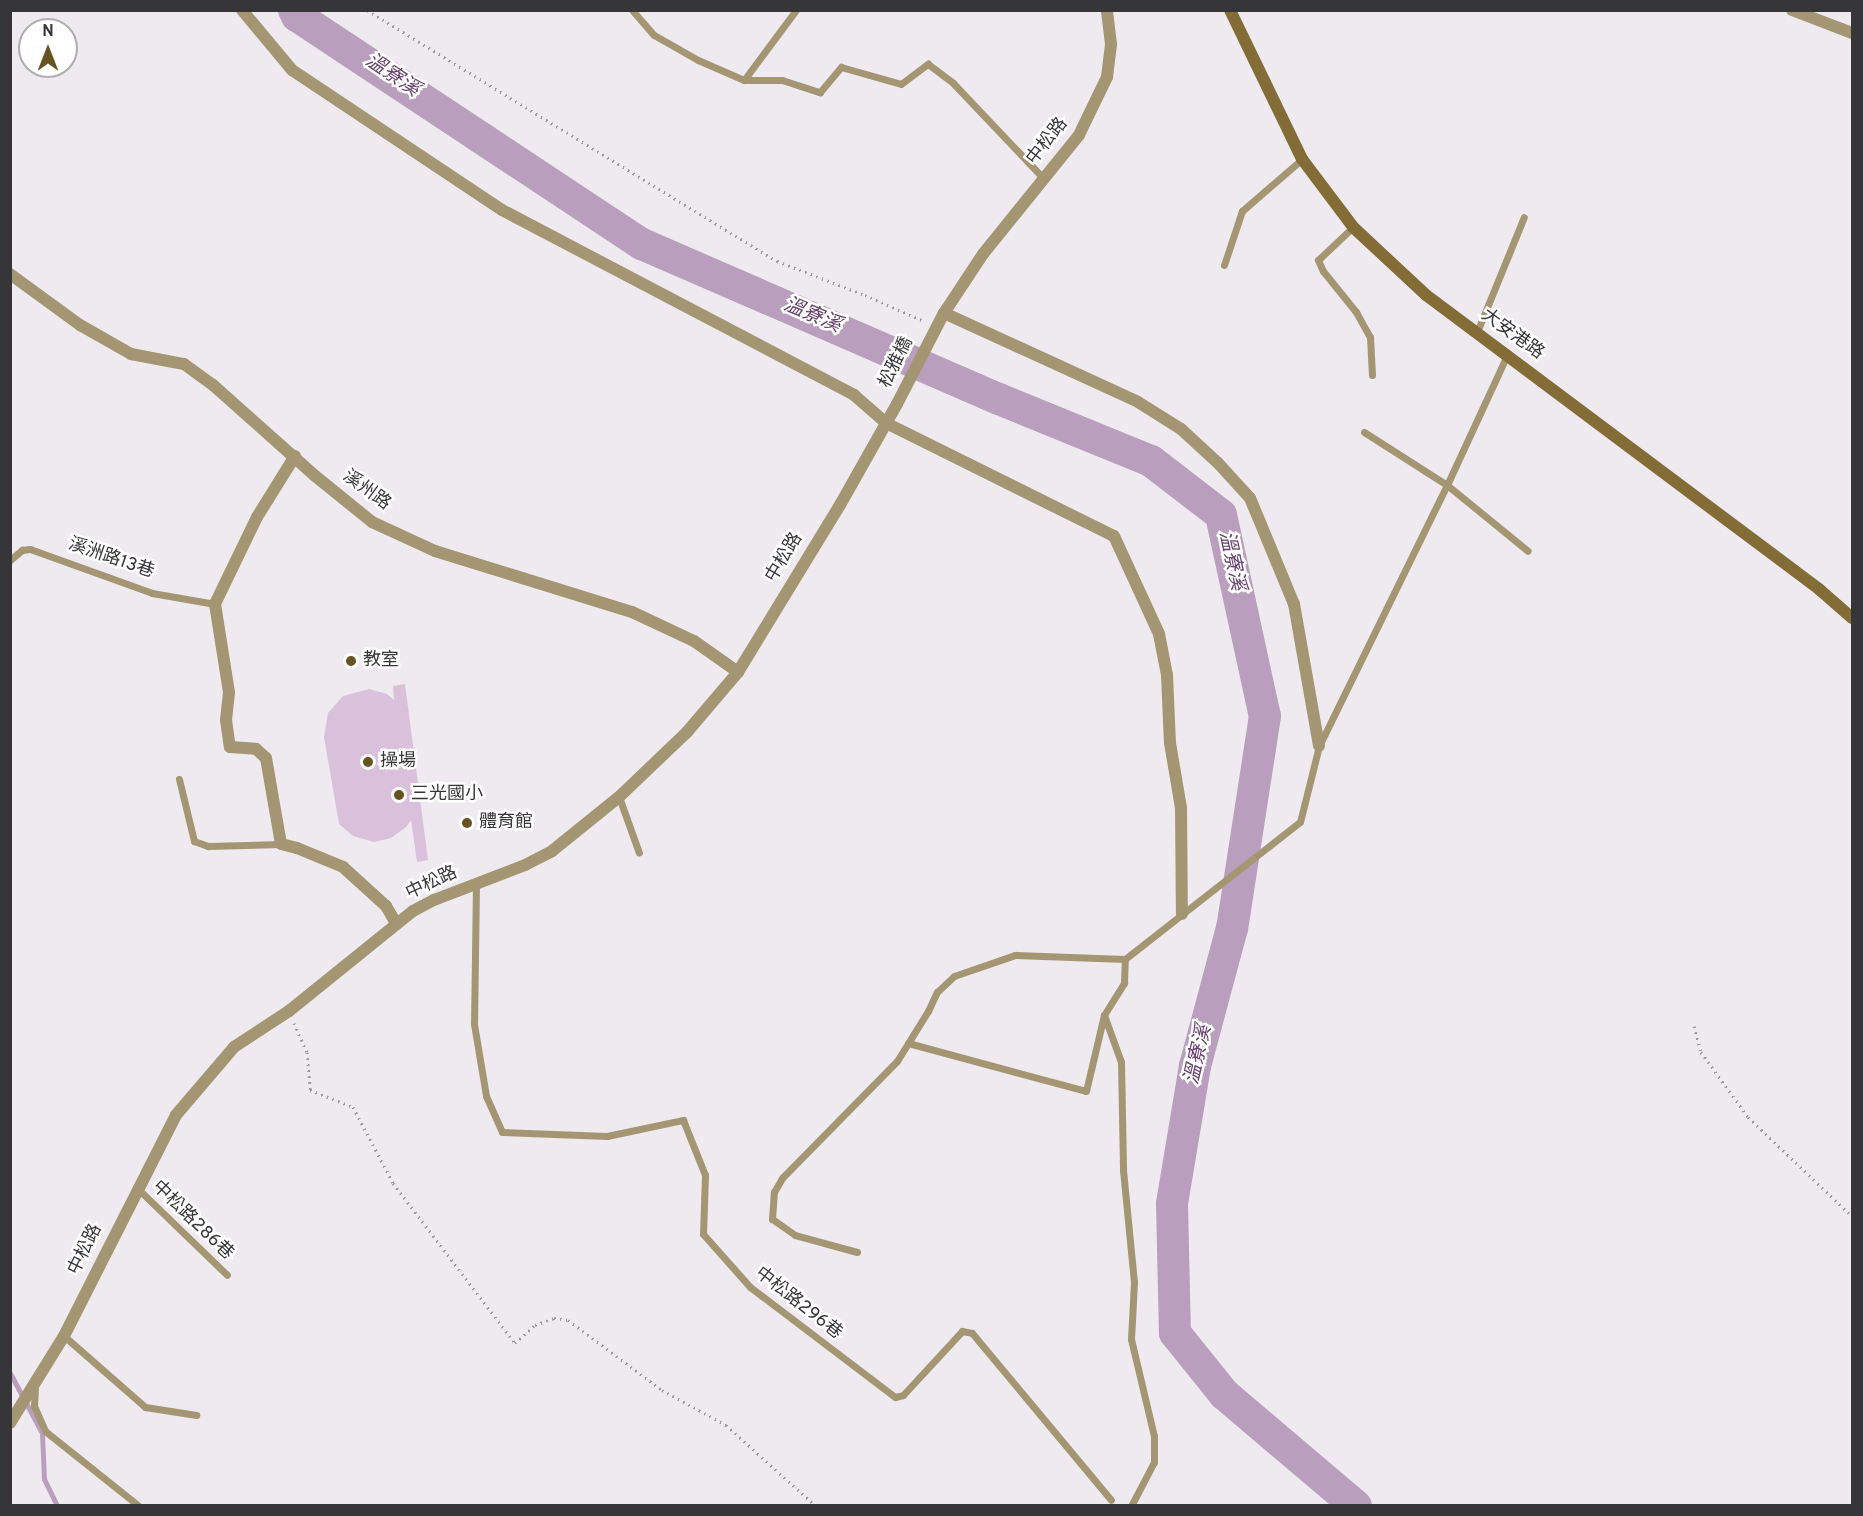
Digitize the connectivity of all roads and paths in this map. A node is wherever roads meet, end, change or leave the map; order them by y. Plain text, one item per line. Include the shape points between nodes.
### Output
1 (242, 10) edge
2 (367, 10) edge
3 (632, 10) edge
4 (796, 10) edge
5 (1107, 10) edge
6 (1230, 10) edge
7 (1792, 10) edge
8 (1852, 33) edge
9 (744, 80) junction
10 (1302, 159) junction
11 (1043, 178) junction
12 (1524, 217) dead end
13 (1353, 227) junction
14 (1224, 265) dead end
15 (10, 274) edge
16 (944, 313) junction
17 (932, 332) junction
18 (1477, 332) junction
19 (1508, 353) junction
20 (1372, 375) dead end
21 (897, 404) joint
22 (886, 423) junction
23 (1364, 432) dead end
24 (295, 456) junction
25 (1447, 485) junction
26 (1528, 551) dead end
27 (10, 560) edge
28 (215, 604) junction
29 (1852, 618) edge
30 (738, 672) junction
31 (1319, 746) junction
32 (179, 779) dead end
33 (619, 797) junction
34 (281, 844) junction
35 (639, 853) dead end
36 (476, 884) junction
37 (1182, 914) junction
38 (396, 923) junction
39 (1125, 959) junction
40 (289, 1011) junction
41 (1104, 1015) junction
42 (1694, 1026) dead end
43 (908, 1044) junction
44 (137, 1188) junction
45 (1852, 1216) edge
46 (857, 1252) dead end
47 (227, 1275) dead end
48 (64, 1336) junction
49 (32, 1388) junction
50 (196, 1414) dead end
51 (13, 1418) edge
52 (1112, 1500) dead end
53 (139, 1506) edge
54 (816, 1506) edge
55 (1131, 1506) edge

1 - 22 street via 292,70 502,210 854,395
2 - 17 path via 777,261 865,294
3 - 9 lane via 654,35
4 - 9 lane
5 - 11 street, 中松路 via 1112,44 1107,77 1079,135
6 - 10 main road, 大安港路
7 - 8 street
9 - 11 lane via 782,80 820,92 841,67 901,84 928,64 953,83
10 - 13 main road, 大安港路
10 - 14 lane via 1242,211
11 - 16 street, 中松路 via 983,254
12 - 18 lane
13 - 18 main road, 大安港路 via 1426,294
13 - 20 lane via 1318,260 1371,337
15 - 24 street, 溪州路 via 80,325 131,354 184,364
16 - 17 street, 中松路
16 - 31 street via 1138,402 1180,429 1250,498 1294,604
17 - 21 street, 松雅橋
18 - 19 main road, 大安港路
19 - 25 lane
19 - 29 main road, 大安港路
21 - 22 street, 中松路
22 - 30 street, 中松路
22 - 37 street via 1114,536 1159,634 1167,675 1170,743 1181,808
23 - 25 lane
24 - 28 street via 258,517
24 - 30 street, 溪州路 via 372,522 435,551 632,612 694,641
25 - 26 lane
25 - 31 lane
27 - 28 lane, 溪洲路13巷 via 30,549 152,593
28 - 34 street via 229,692 226,720 230,747 256,749 266,758
30 - 33 street, 中松路 via 687,732
31 - 37 lane via 1300,822
32 - 34 lane via 194,841 208,846
33 - 35 lane
33 - 36 street, 中松路 via 552,851 525,866
34 - 38 street via 343,867 386,906
36 - 38 street, 中松路 via 434,900
36 - 52 lane, 中松路296巷 via 474,1024 486,1096 498,1128 507,1134 607,1136 683,1120 705,1175 703,1234 750,1287 895,1397 903,1395 962,1331 972,1333
37 - 39 lane
38 - 40 street, 中松路
39 - 41 lane via 1124,983
39 - 43 lane via 1015,955 954,976 937,992
40 - 44 street, 中松路 via 234,1047 176,1115
40 - 54 path via 307,1052 310,1090 353,1107 393,1183 515,1343 535,1325 554,1318 568,1320 662,1390 726,1425
41 - 43 lane via 1086,1091
41 - 55 lane via 1121,1062 1122,1170 1134,1282 1131,1339 1154,1436 1154,1462
42 - 45 path via 1701,1052 1748,1117
43 - 46 lane via 897,1061 782,1178 774,1192 772,1219 795,1235
44 - 47 lane, 中松路286巷
44 - 48 street, 中松路
48 - 49 street, 中松路
48 - 50 lane via 145,1407
49 - 51 street, 中松路
49 - 53 lane via 34,1406 45,1431

